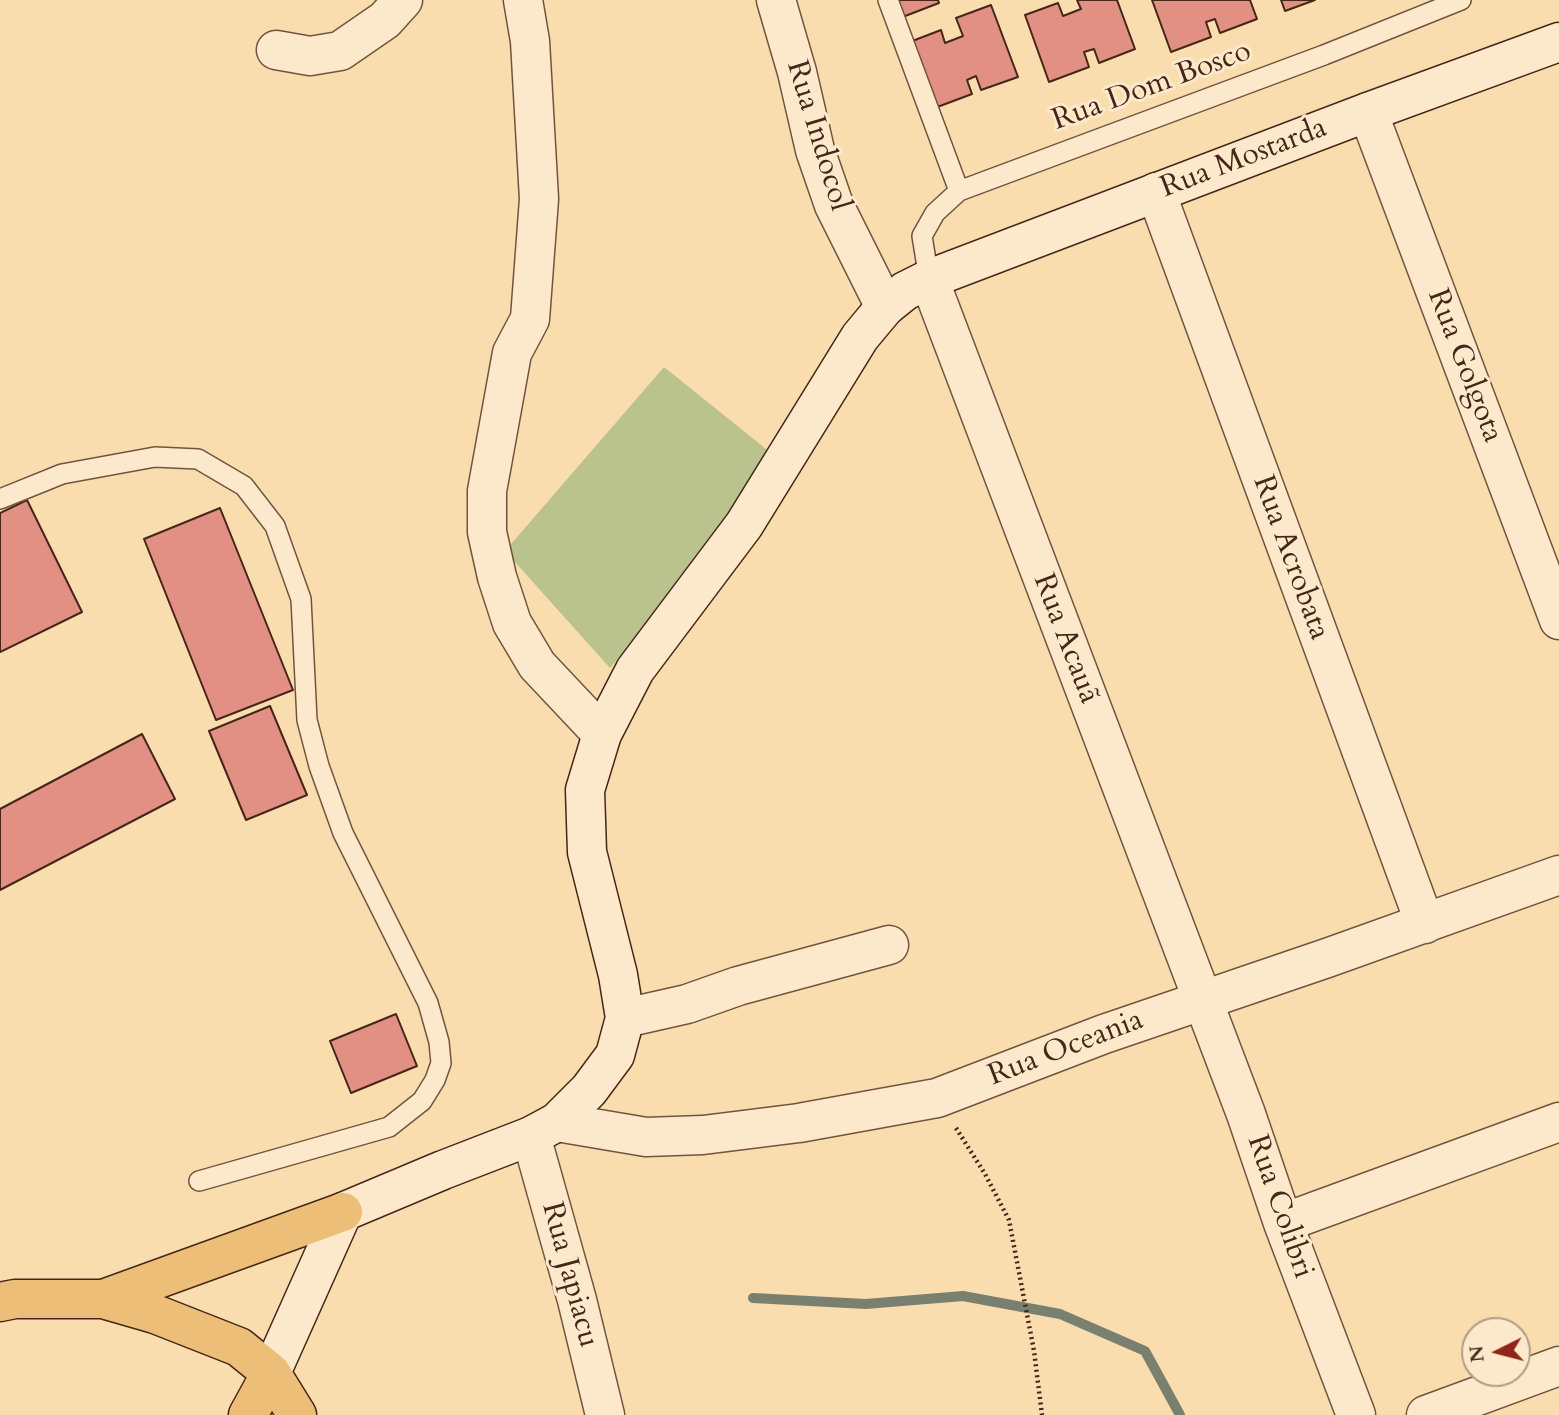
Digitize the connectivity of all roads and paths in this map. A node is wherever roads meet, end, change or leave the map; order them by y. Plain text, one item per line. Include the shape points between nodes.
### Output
1 (403, 0) edge
2 (523, 0) edge
3 (776, 0) edge
4 (888, 0) edge
5 (1448, 2) edge
6 (1559, 42) edge
7 (276, 50) dead end
8 (1368, 112) junction
9 (959, 191) junction
10 (1156, 192) junction
11 (929, 279) junction
12 (885, 307) junction
13 (0, 499) edge
14 (1559, 620) edge
15 (602, 734) junction
16 (1559, 875) edge
17 (1424, 924) junction
18 (889, 945) dead end
19 (1202, 999) junction
20 (625, 1018) junction
21 (937, 1098) junction
22 (1559, 1122) edge
23 (544, 1129) junction
24 (199, 1181) dead end
25 (342, 1212) junction
26 (1283, 1223) junction
27 (103, 1299) junction
28 (0, 1302) edge
29 (1559, 1366) edge
30 (271, 1373) junction
31 (248, 1415) edge
32 (297, 1415) edge
33 (605, 1415) edge
34 (1042, 1415) edge
35 (1356, 1415) edge
36 (1426, 1415) edge

1 - 7 street via 384,20 340,51 310,56
2 - 15 street via 530,41 539,199 530,319 512,353 486,491 487,532 512,623 537,665
3 - 12 street, Rua Indocol via 834,205
4 - 9 lane
5 - 9 lane, Rua Dom Bosco via 1325,55
6 - 8 street, Rua Mostarda
8 - 10 street, Rua Mostarda
8 - 14 street, Rua Golgota
9 - 11 lane, Rua Dom Bosco via 935,213 922,236
10 - 11 street, Rua Mostarda
10 - 17 street, Rua Acrobata
11 - 12 street, Rua Mostarda via 905,290
11 - 19 street, Rua Acauã
12 - 15 street, Rua Mostarda via 860,337 744,525 635,670
13 - 24 lane via 61,474 155,457 198,459 244,486 275,526 301,599 307,720 318,766 343,833 428,1003 440,1063 435,1080 414,1108 389,1127
15 - 20 street, Rua Mostarda via 585,790 587,852
16 - 17 street, Rua Oceania
17 - 19 street, Rua Oceania
18 - 20 street
19 - 21 street, Rua Oceania
19 - 26 street, Rua Colibri
20 - 23 street via 615,1055 589,1090
21 - 23 street, Rua Oceania via 703,1135 646,1138
21 - 34 path via 1009,1220
22 - 26 street
23 - 25 street
23 - 33 street, Rua Japiacu via 576,1300
25 - 27 highway
25 - 30 street
26 - 35 street, Rua Colibri
27 - 28 highway
27 - 30 highway via 239,1347
29 - 36 street
30 - 31 highway
30 - 32 highway

